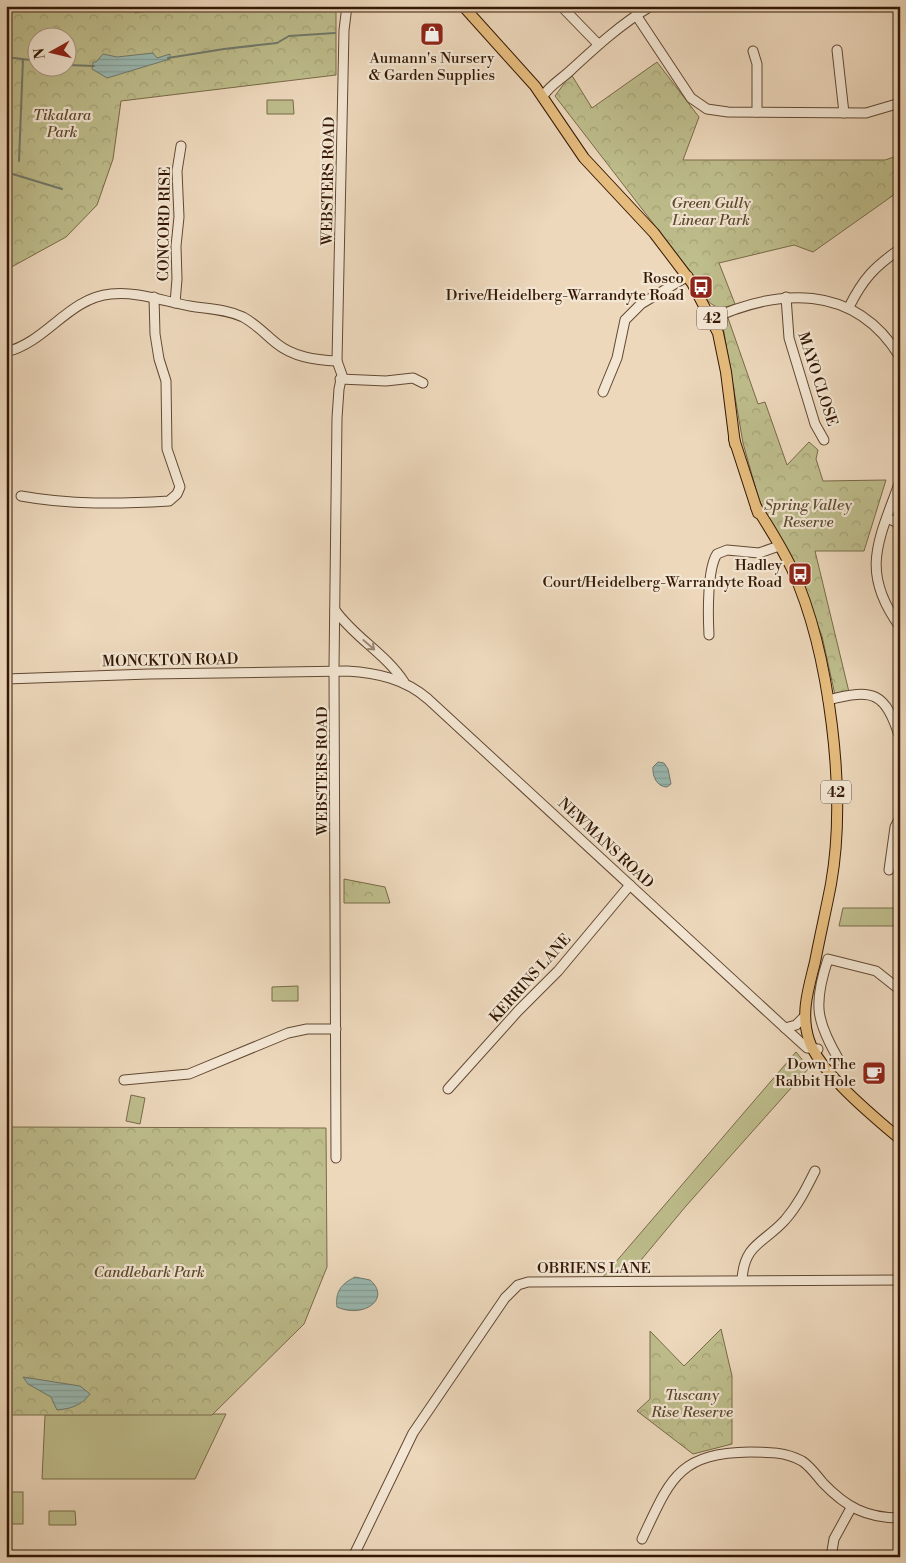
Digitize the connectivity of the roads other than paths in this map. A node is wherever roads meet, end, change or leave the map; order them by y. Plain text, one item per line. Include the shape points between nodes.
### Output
1 (347, 6) edge
2 (463, 6) edge
3 (561, 6) edge
4 (651, 6) edge
5 (636, 15) junction
6 (598, 44) junction
7 (838, 50) dead end
8 (753, 51) dead end
9 (547, 94) junction
10 (900, 103) edge
11 (757, 112) junction
12 (844, 113) junction
13 (180, 146) dead end
14 (900, 248) edge
15 (685, 278) junction
16 (786, 297) junction
17 (154, 298) junction
18 (175, 303) junction
19 (849, 307) junction
20 (709, 320) junction
21 (6, 352) edge
22 (899, 353) edge
23 (336, 359) junction
24 (341, 381) junction
25 (422, 383) dead end
26 (603, 392) dead end
27 (824, 440) dead end
28 (900, 481) edge
29 (21, 496) dead end
30 (886, 518) junction
31 (900, 524) edge
32 (777, 547) junction
33 (335, 610) junction
34 (346, 624) junction
35 (900, 628) edge
36 (335, 631) junction
37 (709, 635) dead end
38 (335, 671) junction
39 (6, 678) edge
40 (404, 682) junction
41 (828, 700) junction
42 (900, 738) edge
43 (900, 818) edge
44 (889, 870) dead end
45 (630, 885) junction
46 (813, 969) junction
47 (900, 990) edge
48 (805, 1016) junction
49 (785, 1028) junction
50 (336, 1029) junction
51 (815, 1049) junction
52 (839, 1060) dead end
53 (124, 1080) dead end
54 (448, 1089) dead end
55 (900, 1132) edge
56 (900, 1139) edge
57 (336, 1158) dead end
58 (815, 1171) dead end
59 (742, 1280) junction
60 (900, 1280) edge
61 (851, 1508) junction
62 (900, 1518) edge
63 (642, 1539) dead end
64 (353, 1557) edge
65 (831, 1557) edge

1 - 23 street, WEBSTERS ROAD
2 - 9 main road, 42
3 - 6 street
4 - 5 street
5 - 6 street
5 - 11 street via 698,104 717,111
6 - 9 street
7 - 12 street
8 - 11 street via 757,64
9 - 15 main road, 42 via 608,184 667,248
10 - 12 street via 866,113
11 - 12 street
13 - 18 street, CONCORD RISE
14 - 19 street via 862,282
15 - 20 main road, 42
15 - 26 street via 641,304 625,320 617,358
16 - 19 street via 825,300
16 - 20 street via 750,303
16 - 27 street, MAYO CLOSE via 788,338 815,424
17 - 18 street
17 - 21 street via 112,294 91,299 68,311 33,340
17 - 29 street via 155,334 166,381 167,449 180,487 177,494 169,501 123,503 65,502
18 - 23 street via 240,316 290,351 313,359
19 - 22 street via 864,317
20 - 32 main road, 42 via 723,356 735,444 756,507
23 - 24 street, WEBSTERS ROAD
24 - 25 street via 413,378
24 - 33 street, WEBSTERS ROAD via 336,462
28 - 30 street
30 - 31 street
30 - 35 street via 878,545 878,590
32 - 37 street via 754,553 727,550 717,554 708,603
32 - 41 main road, 42 via 792,570 820,661
33 - 34 street, NEWMANS ROAD
33 - 36 street, WEBSTERS ROAD
34 - 36 street
34 -> 40 street, NEWMANS ROAD via 392,666
36 - 38 street, WEBSTERS ROAD
38 - 39 street, MONCKTON ROAD
38 - 40 street, NEWMANS ROAD via 371,674
38 - 50 street, WEBSTERS ROAD
40 - 45 street, NEWMANS ROAD via 428,699
41 - 42 street via 865,693 880,698 893,716
41 - 46 main road, 42 via 836,779 837,842
43 - 44 street via 895,827
45 - 49 street, NEWMANS ROAD
45 - 54 street, KERRINS LANE via 558,970
46 - 48 main road, 42
46 - 51 main road, 42 via 810,1015
47 - 52 street via 876,971 828,959 818,1016 822,1031
48 - 49 street via 796,1025
48 - 51 main road, 42 via 807,1032
49 - 51 street, NEWMANS ROAD via 807,1048
50 - 53 street via 288,1033 181,1076
50 - 57 street, WEBSTERS ROAD
51 - 55 main road, NEWMANS ROAD / 42 via 840,1077
51 - 56 main road, NEWMANS ROAD / 42 via 824,1067
58 - 59 street via 792,1212 747,1255 742,1266
59 - 60 street, OBRIENS LANE
59 - 64 street, OBRIENS LANE via 528,1282 518,1285 505,1298 413,1433
61 - 62 street via 877,1516
61 - 63 street via 803,1462 789,1455 743,1452 706,1457 677,1474
61 - 65 street via 834,1539

